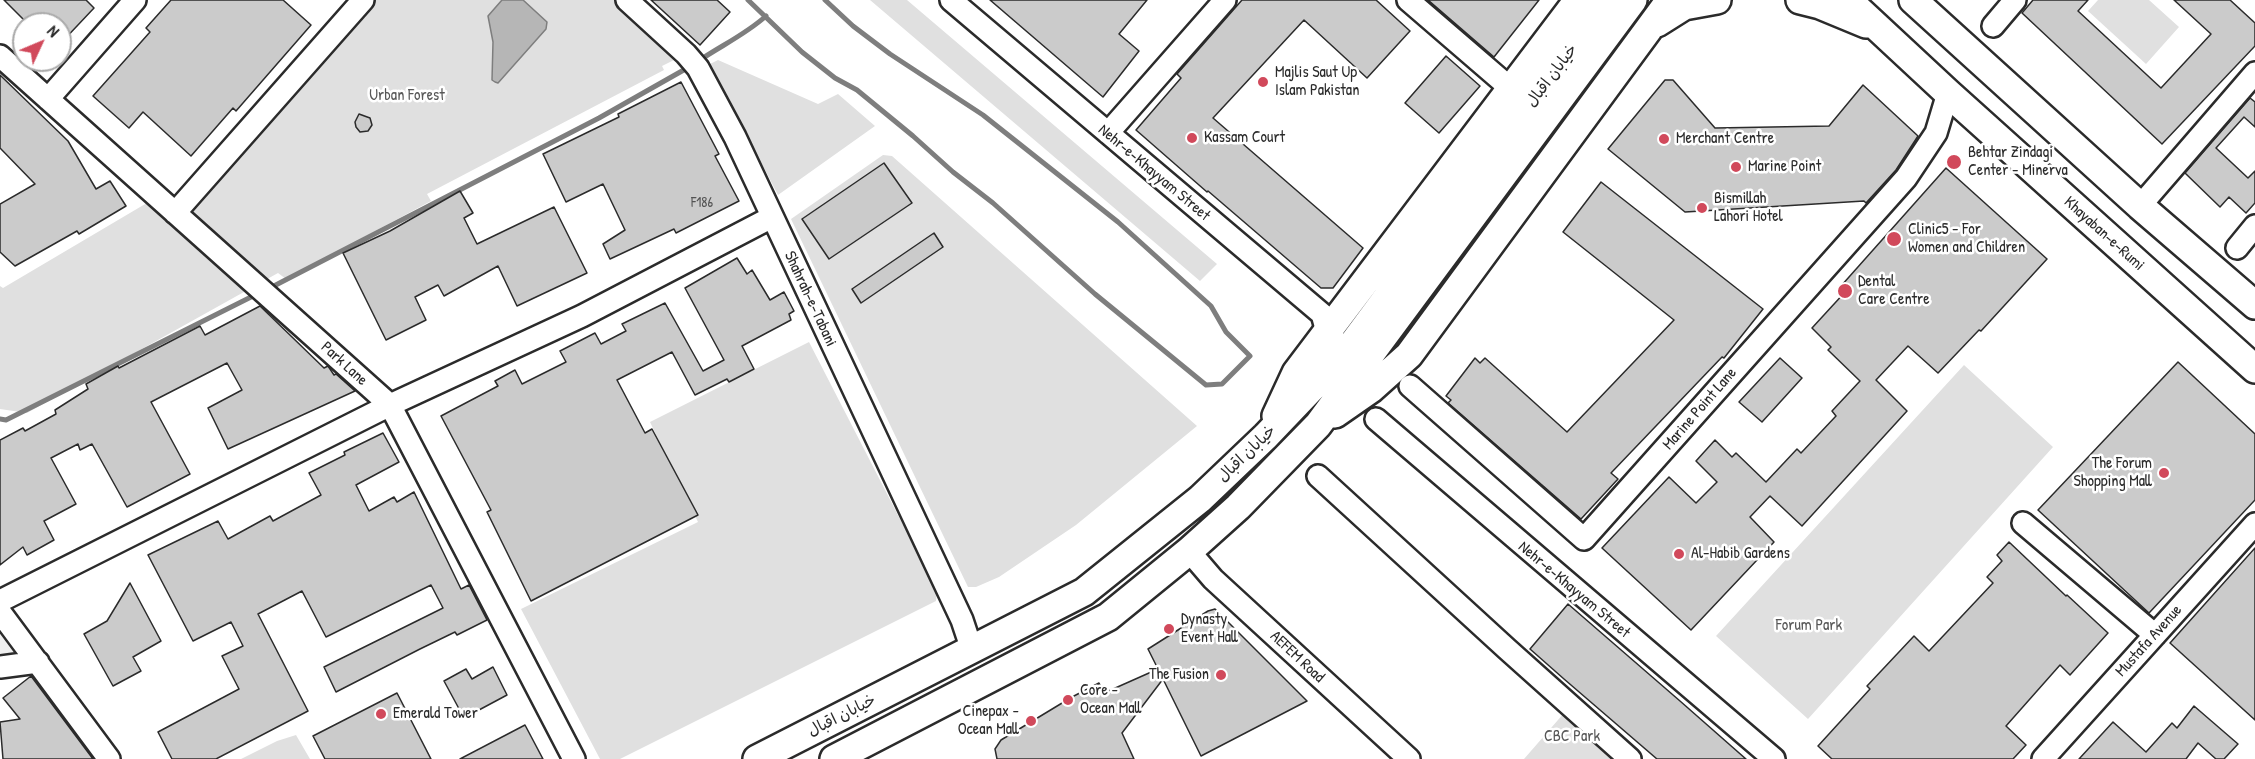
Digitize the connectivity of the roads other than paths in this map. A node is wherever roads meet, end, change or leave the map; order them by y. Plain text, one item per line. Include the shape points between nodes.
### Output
1 (135, 0) edge
2 (363, 0) edge
3 (627, 0) edge
4 (951, 0) edge
5 (1408, 0) edge
6 (1578, 0) edge
7 (1608, 0) edge
8 (1633, 0) edge
9 (1670, 0) edge
10 (1717, 0) edge
11 (1800, 0) edge
12 (1848, 0) edge
13 (1913, 0) edge
14 (2015, 0) edge
15 (1213, 4) edge
16 (1931, 11) edge
17 (1993, 26) dead end
18 (1648, 29) junction
19 (1883, 31) junction
20 (0, 56) edge
21 (2255, 73) edge
22 (1502, 81) dead end
23 (1948, 93) junction
24 (48, 99) junction
25 (1108, 133) junction
26 (2140, 206) junction
27 (175, 213) junction
28 (772, 217) junction
29 (2255, 226) edge
30 (2236, 248) dead end
31 (2255, 305) edge
32 (1327, 332) junction
33 (1348, 350) junction
34 (2255, 369) edge
35 (1410, 386) dead end
36 (390, 405) junction
37 (1376, 419) dead end
38 (1318, 425) junction
39 (1266, 436) junction
40 (1318, 476) dead end
41 (2023, 523) dead end
42 (2255, 524) edge
43 (1189, 551) junction
44 (0, 601) edge
45 (0, 612) edge
46 (2155, 635) junction
47 (972, 650) junction
48 (38, 662) junction
49 (0, 667) edge
50 (109, 759) edge
51 (574, 759) edge
52 (757, 759) edge
53 (834, 759) edge
54 (1409, 759) edge
55 (1630, 759) edge
56 (1774, 759) edge
57 (2043, 759) edge

1 - 24 street
2 - 27 street
3 - 28 street, Shahrah-e-Tabani via 698,68
4 - 25 street, Nehr-e-Khayyam Street
5 - 22 street
6 - 32 main road
7 - 33 main road, خیابان اقبال
8 - 38 main road, خیابان اقبال
9 - 18 main road
10 - 18 main road via 1684,6
11 - 19 main road
12 - 19 main road, Khayaban-e-Rumi
13 - 16 main road
14 - 17 street
15 - 25 street
16 - 26 main road
18 - 38 main road via 1408,355 1371,389
19 - 23 main road, Khayaban-e-Rumi
20 - 24 street, Park Lane
21 - 26 street
23 - 34 main road, Khayaban-e-Rumi
23 - 35 street, Marine Point Lane via 1936,133 1906,178 1584,538
24 - 27 street, Park Lane
25 - 32 street, Nehr-e-Khayyam Street via 1322,314
26 - 31 main road
27 - 36 street, Park Lane
28 - 36 street via 582,316
28 - 47 street, Shahrah-e-Tabani via 962,620
29 - 30 street
32 - 33 street, Nehr-e-Khayyam Street
32 - 39 main road via 1296,373
33 - 39 main road, خیابان اقبال
36 - 44 street
36 - 51 street, Park Lane
37 - 56 street, Nehr-e-Khayyam Street
38 - 43 main road, خیابان اقبال
39 - 47 main road, خیابان اقبال via 1200,499 1084,591
40 - 55 street
41 - 46 street
42 - 46 street, Mustafa Avenue
43 - 53 main road, خیابان اقبال via 1108,617
43 - 54 street, AEFEM Road via 1213,579
45 - 48 street
46 - 57 street, Mustafa Avenue
47 - 52 main road, خیابان اقبال
48 - 49 street
48 - 50 street

